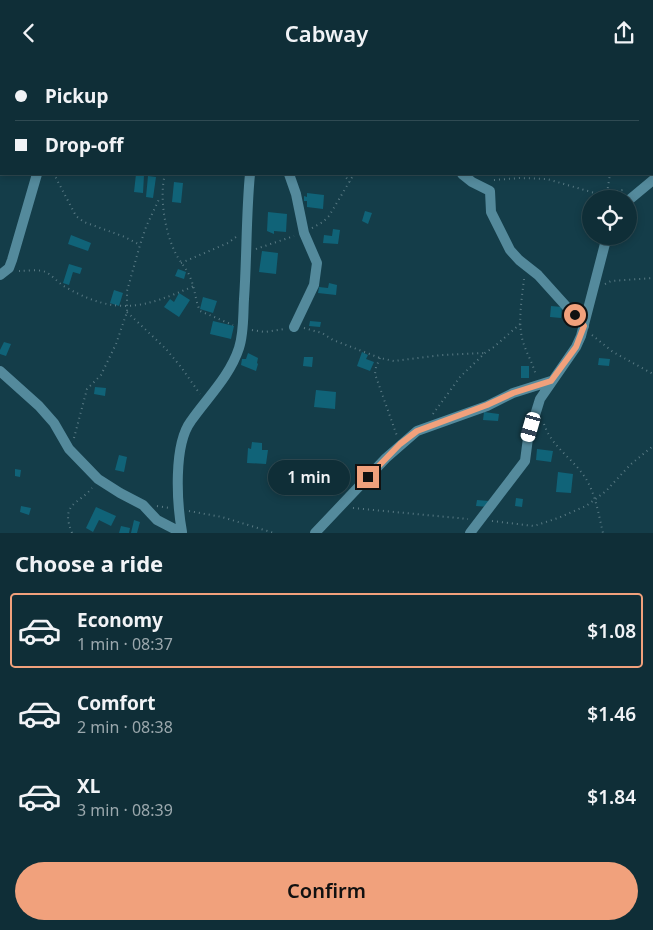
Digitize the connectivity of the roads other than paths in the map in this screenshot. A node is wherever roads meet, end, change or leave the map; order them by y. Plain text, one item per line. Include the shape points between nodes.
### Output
1 (38, 175) edge
2 (250, 175) edge
3 (289, 175) edge
4 (463, 175) edge
5 (653, 180) edge
6 (637, 195) edge
7 (605, 245) edge
8 (2, 273) edge
9 (584, 326) junction
10 (294, 327) road end
11 (0, 371) edge
12 (551, 381) junction
13 (182, 532) edge
14 (315, 533) edge
15 (470, 533) edge

1 - 8 street via 12,260
2 - 13 street via 239,349 224,376 189,422 182,439 178,509
3 - 10 street via 304,233 317,263 314,285
4 - 9 street via 490,191 491,212 510,250 556,293
5 - 6 street
7 - 9 street
9 - 12 street via 576,347
11 - 13 street via 40,406 69,449 98,479 143,505 157,520
12 - 14 street via 417,431 400,444
12 - 15 street via 540,399 525,461

